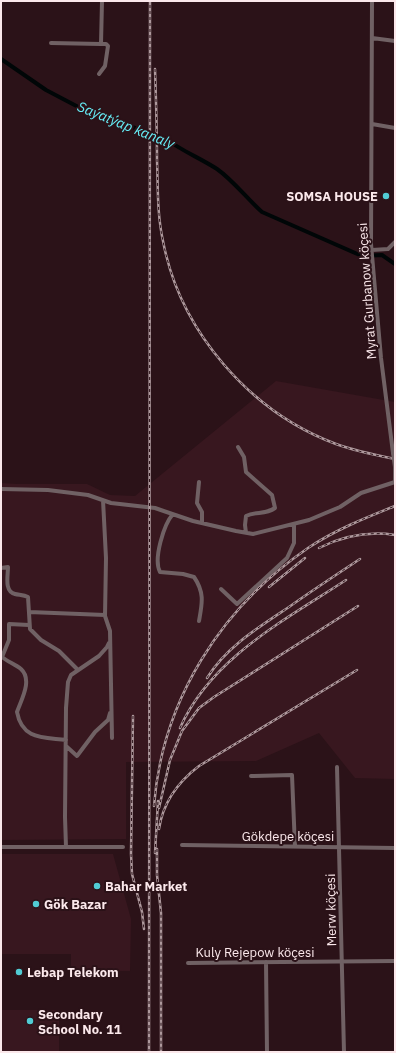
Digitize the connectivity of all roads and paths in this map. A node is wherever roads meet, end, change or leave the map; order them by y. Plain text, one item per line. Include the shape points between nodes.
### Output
1 (102, 1) edge
2 (372, 1) edge
3 (372, 38) junction
4 (395, 41) edge
5 (51, 43) dead end
6 (101, 44) junction
7 (99, 74) dead end
8 (372, 124) junction
9 (395, 128) edge
10 (395, 242) edge
11 (372, 250) junction
12 (238, 447) dead end
13 (395, 467) edge
14 (200, 482) dead end
15 (395, 482) edge
16 (1, 489) edge
17 (103, 500) junction
18 (173, 514) junction
19 (202, 523) junction
20 (294, 524) junction
21 (246, 533) junction
22 (1, 568) edge
23 (221, 589) dead end
24 (29, 612) junction
25 (106, 615) junction
26 (199, 621) dead end
27 (29, 625) junction
28 (110, 639) junction
29 (78, 670) junction
30 (111, 711) junction
31 (112, 738) dead end
32 (66, 740) junction
33 (66, 746) junction
34 (337, 767) dead end
35 (251, 776) dead end
36 (182, 845) dead end
37 (1, 847) edge
38 (66, 847) junction
39 (123, 847) dead end
40 (295, 847) junction
41 (340, 847) junction
42 (395, 848) edge
43 (395, 961) edge
44 (266, 962) junction
45 (342, 962) junction
46 (188, 963) dead end
47 (267, 1052) edge
48 (344, 1052) edge

1 - 6 street
2 - 3 street, Myrat Gurbanow köçesi
3 - 4 street
3 - 8 street, Myrat Gurbanow köçesi
5 - 6 street
6 - 7 street via 108,46 105,66
8 - 9 street
8 - 11 street, Myrat Gurbanow köçesi
10 - 11 street via 388,249
11 - 13 street, Myrat Gurbanow köçesi, bridge via 381,358
12 - 21 street via 244,457 246,472 272,496 275,508 269,512 246,516
13 - 15 street, Myrat Gurbanow köçesi
14 - 19 street via 197,503 202,512
15 - 20 street via 360,493 340,507
16 - 17 street via 54,491 88,495
17 - 18 street via 155,508
17 - 25 street
18 - 19 street
18 - 26 street via 164,531 158,568 160,572 194,577 202,593
19 - 21 street
20 - 21 street via 253,534
20 - 23 street via 294,543 287,558 236,604
22 - 24 street via 8,567 8,589 11,593 28,597
24 - 25 street
24 - 27 street
25 - 28 street
27 - 29 street via 41,640 59,651
27 - 32 street via 9,624 9,640 2,657 22,670 25,677 26,686 17,715 23,728 30,733 42,738
28 - 29 street via 99,656
28 - 30 street
29 - 32 street via 71,675 68,682
30 - 31 street
30 - 33 street via 108,720 95,732 77,756
32 - 33 street
33 - 38 street
34 - 41 street, Merw köçesi
35 - 40 street via 292,775
36 - 40 street, Gökdepe köçesi
37 - 38 street
38 - 39 street
40 - 41 street, Gökdepe köçesi
41 - 42 street, Gökdepe köçesi
41 - 45 street, Merw köçesi
43 - 45 street, Kuly Rejepow köçesi
44 - 45 street, Kuly Rejepow köçesi
44 - 46 street, Kuly Rejepow köçesi
44 - 47 street
45 - 48 street, Merw köçesi

